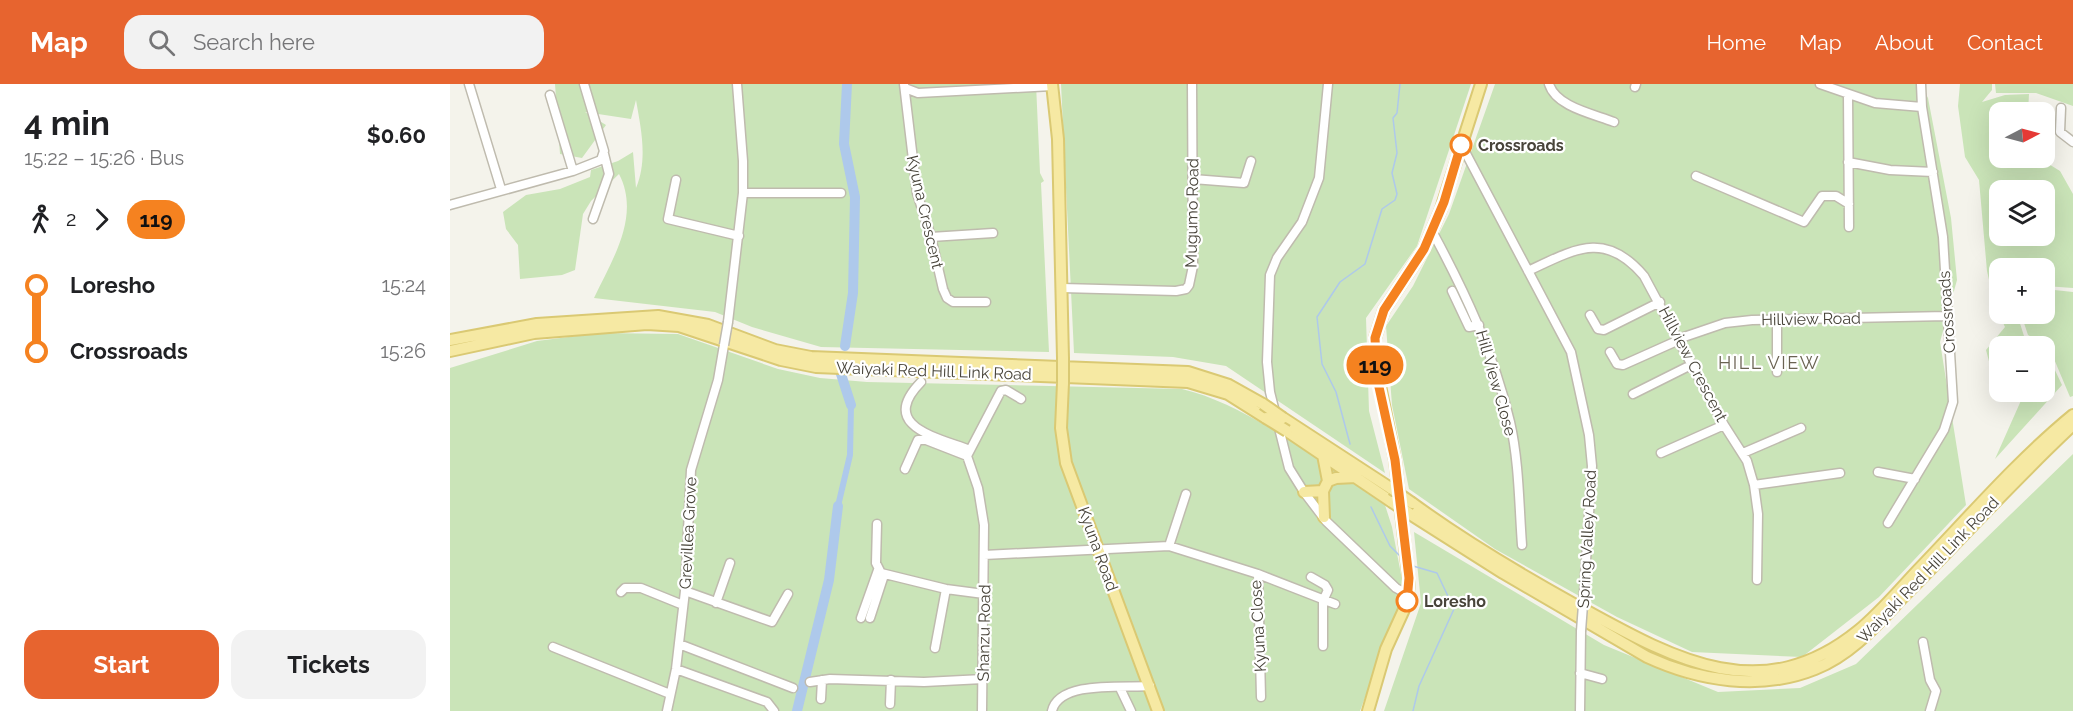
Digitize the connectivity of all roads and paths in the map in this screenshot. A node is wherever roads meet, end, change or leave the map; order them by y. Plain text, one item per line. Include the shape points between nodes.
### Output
1 (469, 84) edge
2 (584, 84) edge
3 (737, 84) edge
4 (1192, 84) edge
5 (1328, 84) edge
6 (1481, 84) edge
7 (1549, 84) edge
8 (1820, 84) edge
9 (1921, 84) edge
10 (1052, 85) edge
11 (904, 86) edge
12 (550, 95) dead end
13 (1848, 95) junction
14 (1922, 107) junction
15 (2061, 108) dead end
16 (1614, 122) dead end
17 (2073, 142) edge
18 (1461, 144) junction
19 (604, 154) junction
20 (1251, 161) dead end
21 (1848, 162) junction
22 (573, 171) junction
23 (1933, 172) junction
24 (1696, 176) dead end
25 (1193, 179) junction
26 (676, 180) dead end
27 (501, 189) junction
28 (841, 193) dead end
29 (743, 194) junction
30 (1849, 204) junction
31 (450, 205) edge
32 (593, 219) dead end
33 (1849, 227) dead end
34 (1432, 231) junction
35 (993, 232) dead end
36 (739, 236) junction
37 (931, 237) junction
38 (1528, 271) junction
39 (1062, 288) junction
40 (1452, 291) dead end
41 (986, 302) dead end
42 (1660, 302) junction
43 (1590, 315) dead end
44 (1947, 316) junction
45 (1777, 320) junction
46 (1479, 325) junction
47 (450, 340) edge
48 (1679, 340) junction
49 (450, 351) edge
50 (1610, 352) dead end
51 (1693, 364) junction
52 (1777, 372) dead end
53 (921, 382) dead end
54 (1634, 394) dead end
55 (1021, 399) dead end
56 (2073, 415) edge
57 (1724, 425) junction
58 (2073, 425) edge
59 (1801, 428) dead end
60 (968, 453) junction
61 (1661, 453) dead end
62 (1743, 453) junction
63 (1323, 455) junction
64 (905, 469) dead end
65 (1878, 472) dead end
66 (1840, 473) dead end
67 (1356, 477) junction
68 (1915, 479) junction
69 (1754, 484) junction
70 (1325, 486) junction
71 (1305, 492) junction
72 (1186, 494) dead end
73 (1411, 509) junction
74 (1324, 517) junction
75 (1888, 523) dead end
76 (877, 524) dead end
77 (1522, 545) dead end
78 (1169, 546) junction
79 (1097, 549) junction
80 (984, 555) junction
81 (730, 563) dead end
82 (881, 572) junction
83 (1258, 574) junction
84 (1311, 577) dead end
85 (1758, 580) dead end
86 (946, 589) junction
87 (685, 591) junction
88 (621, 592) dead end
89 (788, 594) dead end
90 (984, 594) junction
91 (1409, 595) junction
92 (1323, 601) junction
93 (716, 603) junction
94 (1335, 604) dead end
95 (683, 605) junction
96 (866, 618) dead end
97 (1923, 642) dead end
98 (679, 644) junction
99 (1323, 645) dead end
100 (553, 647) dead end
101 (935, 648) dead end
102 (676, 669) junction
103 (1580, 673) junction
104 (983, 679) junction
105 (1602, 679) dead end
106 (822, 680) junction
107 (891, 680) junction
108 (810, 682) dead end
109 (1149, 686) junction
110 (793, 688) dead end
111 (1120, 688) junction
112 (669, 694) junction
113 (1262, 697) dead end
114 (821, 699) dead end
115 (890, 704) dead end
116 (667, 711) edge
117 (774, 711) edge
118 (982, 711) edge
119 (1052, 711) edge
120 (1131, 711) edge
121 (1158, 711) edge
122 (1368, 711) edge
123 (1580, 711) edge
124 (1930, 711) edge

1 - 27 street
2 - 19 street
3 - 29 street
4 - 25 street, Mugumo Road
5 - 71 street via 1317,186 1302,222 1270,275 1270,392 1289,468
6 - 18 main road
7 - 16 street via 1553,95 1561,101
8 - 13 street
9 - 14 street, Crossroads
10 - 11 street via 918,93
10 - 39 main road via 1058,139
11 - 37 street, Kyuna Crescent via 914,177
12 - 22 street
13 - 14 street via 1889,105
13 - 21 street
14 - 23 street, Crossroads
15 - 17 street via 2060,132
18 - 34 main road
18 - 38 street, Spring Valley Road
19 - 22 street via 598,162
19 - 32 street via 609,174
20 - 25 street via 1244,183
21 - 23 street via 1890,170
21 - 30 street
22 - 27 street
23 - 44 street, Crossroads via 1943,237
24 - 30 street via 1804,222 1822,196 1836,196
25 - 39 street, Mugumo Road via 1193,266 1186,289
26 - 36 street via 668,219
27 - 31 street
28 - 29 street
29 - 36 street
30 - 33 street
34 - 46 street, Hill View Close
34 - 91 main road via 1384,310 1374,353 1395,460
35 - 37 street
36 - 87 street, Grevillea Grove, bridge via 718,381 691,470
37 - 41 street, Kyuna Crescent via 947,298 953,302
38 - 42 street, Hillview Crescent via 1578,249 1603,247 1634,264
38 - 103 street, Spring Valley Road, bridge via 1571,352 1589,435 1592,486
39 - 79 main road, Kyuna Road, bridge via 1063,453
40 - 46 street via 1469,327
42 - 43 street via 1604,330 1598,328
42 - 48 street, Hillview Crescent
44 - 45 street, Hillview Road
44 - 68 street, Crossroads via 1954,389 1951,413
45 - 48 street, Hillview Road via 1725,323
45 - 52 street
46 - 77 street, Hill View Close via 1510,423
47 - 73 main road, Waiyaki Red Hill Link Road, bridge via 554,322 674,316 775,350 811,357 1188,372 1229,385 1263,404 1392,489
48 - 50 street, Hillview Road via 1623,365 1617,364
48 - 51 street, Hillview Crescent
49 - 63 main road, Waiyaki Red Hill Link Road, bridge via 551,332 627,324 679,326 782,360 816,367 1188,382 1228,394
51 - 54 street
51 - 57 street, Hillview Crescent
53 - 60 street via 908,397 904,409 907,418 920,430
55 - 60 street via 1001,391
56 - 73 main road, Waiyaki Red Hill Link Road via 1857,632 1812,660 1769,671 1720,670 1658,650
57 - 61 street
57 - 62 street, Hillview Crescent
58 - 73 main road, Waiyaki Red Hill Link Road via 1861,640 1815,669 1776,679 1721,680 1672,668 1647,657 1503,573
59 - 62 street
60 - 64 street via 918,440
60 - 80 street, Shanzu Road via 982,505
62 - 69 street, Hillview Crescent
63 - 67 main road, Waiyaki Red Hill Link Road
63 - 70 main road
65 - 68 street
66 - 69 street
67 - 70 main road via 1336,478
67 - 73 main road, Waiyaki Red Hill Link Road, bridge via 1392,502
68 - 75 street, Crossroads
69 - 85 street, Hillview Crescent
70 - 71 main road
70 - 74 main road
71 - 74 street
72 - 78 street
74 - 91 street via 1396,588
76 - 82 street
78 - 79 street, Kyuna Close
78 - 83 street, Kyuna Close
79 - 80 street
79 - 109 main road, Kyuna Road
80 - 90 street, Shanzu Road
81 - 93 street
82 - 86 street
82 - 96 street
83 - 92 street
83 - 113 street, Kyuna Close
84 - 92 street via 1327,587
86 - 90 street
86 - 101 street
87 - 93 street
87 - 95 street, Grevillea Grove
88 - 95 street via 625,588 641,588
89 - 93 street via 772,622
90 - 104 street, Shanzu Road
91 - 122 main road via 1386,648
92 - 94 street
92 - 99 street
95 - 98 street, Grevillea Grove
97 - 124 street via 1936,691
98 - 102 street, Grevillea Grove
98 - 110 street
100 - 112 street
102 - 112 street, Grevillea Grove
102 - 117 street via 767,702
103 - 105 street
103 - 123 street, Spring Valley Road
104 - 107 street
104 - 118 street, Shanzu Road
106 - 107 street
106 - 108 street
106 - 114 street
107 - 115 street
109 - 111 street
109 - 121 main road, Kyuna Road
111 - 119 street via 1062,694
111 - 120 street
112 - 116 street, Grevillea Grove

